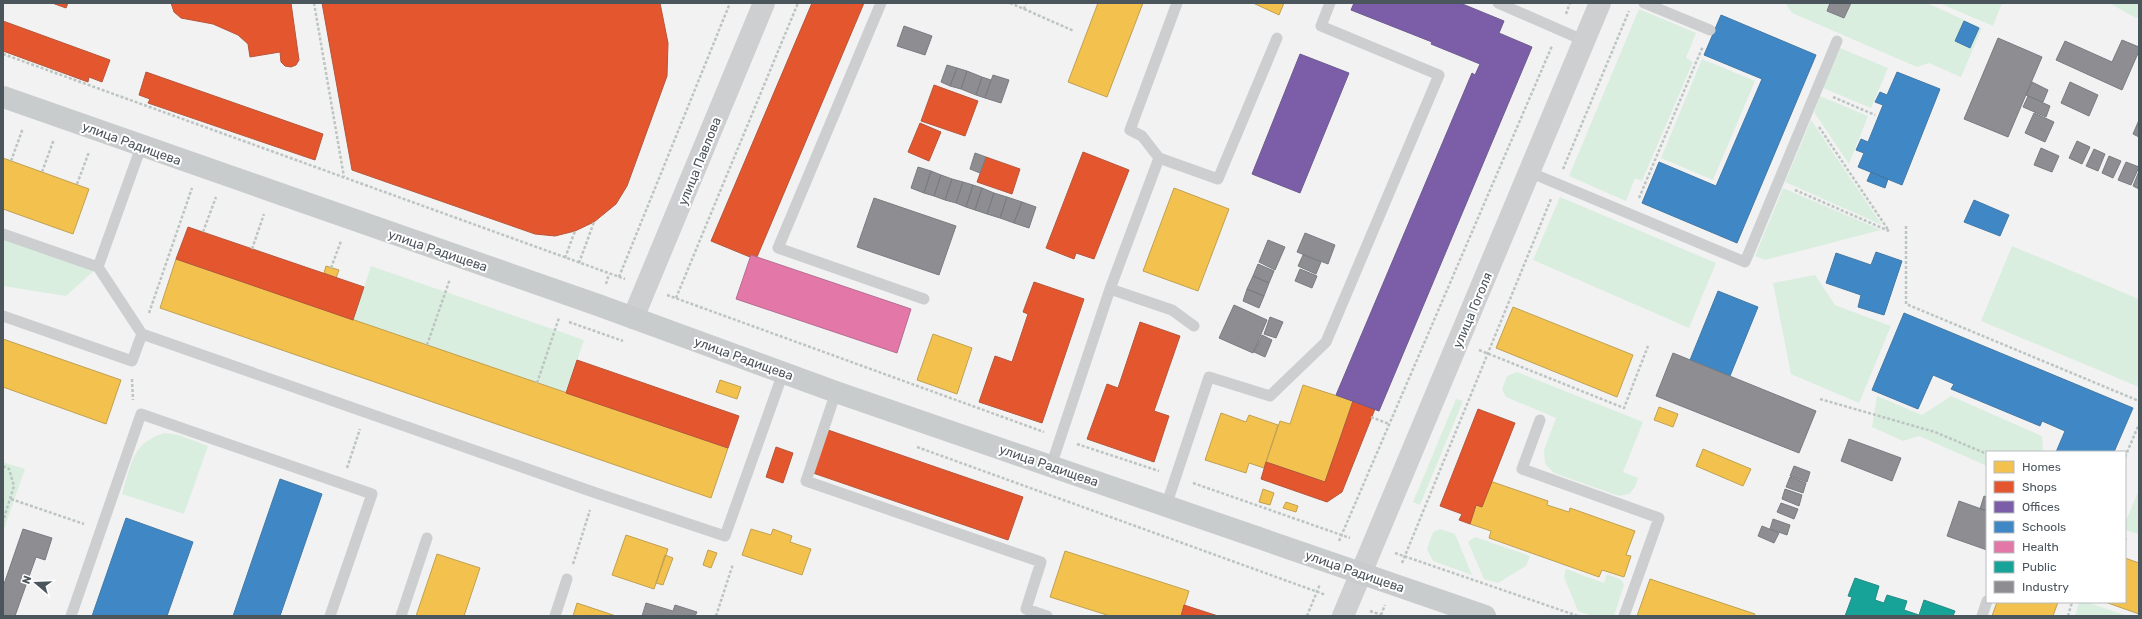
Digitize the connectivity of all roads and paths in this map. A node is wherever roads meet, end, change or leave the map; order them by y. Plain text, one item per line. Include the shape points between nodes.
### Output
1 (314, 3) edge
2 (730, 3) edge
3 (764, 3) edge
4 (798, 3) edge
5 (880, 3) edge
6 (1010, 3) edge
7 (1026, 3) edge
8 (1176, 3) edge
9 (1330, 3) edge
10 (1498, 3) edge
11 (1570, 3) edge
12 (1600, 3) edge
13 (1644, 3) edge
14 (1024, 9) junction
15 (1630, 10) dead end
16 (1559, 29) junction
17 (1710, 30) joint
18 (1074, 31) dead end
19 (1277, 38) dead end
20 (1585, 41) junction
21 (1837, 41) dead end
22 (3, 54) edge
23 (1816, 90) junction
24 (3, 97) edge
25 (1808, 110) junction
26 (1875, 115) dead end
27 (16, 126) dead end
28 (23, 128) junction
29 (29, 130) dead end
30 (47, 137) dead end
31 (54, 139) junction
32 (61, 141) dead end
33 (141, 147) junction
34 (82, 149) dead end
35 (89, 152) junction
36 (96, 154) dead end
37 (1159, 158) junction
38 (11, 161) dead end
39 (42, 172) dead end
40 (1529, 172) junction
41 (344, 178) junction
42 (1778, 182) junction
43 (78, 184) dead end
44 (1557, 184) junction
45 (185, 186) dead end
46 (192, 188) junction
47 (198, 190) dead end
48 (210, 195) dead end
49 (216, 197) junction
50 (222, 199) dead end
51 (257, 211) dead end
52 (264, 214) junction
53 (1632, 215) junction
54 (270, 216) dead end
55 (594, 222) dead end
56 (1906, 226) dead end
57 (203, 232) dead end
58 (575, 232) dead end
59 (3, 234) edge
60 (334, 238) dead end
61 (341, 241) junction
62 (348, 243) dead end
63 (252, 249) dead end
64 (565, 258) junction
65 (579, 263) junction
66 (98, 267) junction
67 (331, 268) dead end
68 (442, 276) dead end
69 (619, 277) junction
70 (450, 279) junction
71 (457, 282) dead end
72 (646, 288) junction
73 (1110, 289) junction
74 (676, 298) junction
75 (924, 299) dead end
76 (552, 315) dead end
77 (3, 316) edge
78 (559, 318) junction
79 (633, 318) junction
80 (1194, 326) dead end
81 (142, 334) junction
82 (626, 342) dead end
83 (1458, 343) junction
84 (427, 345) dead end
85 (1648, 346) dead end
86 (1488, 354) junction
87 (783, 373) junction
88 (537, 383) dead end
89 (836, 392) junction
90 (1820, 399) dead end
91 (2139, 401) edge
92 (366, 412) junction
93 (1371, 417) dead end
94 (1540, 420) dead end
95 (1389, 424) junction
96 (2139, 424) edge
97 (1060, 438) junction
98 (910, 444) dead end
99 (1986, 454) edge
100 (2126, 455) edge
101 (351, 458) dead end
102 (3, 466) edge
103 (1051, 466) junction
104 (1176, 477) junction
105 (596, 493) junction
106 (11, 499) junction
107 (1166, 506) junction
108 (3, 521) edge
109 (100, 529) junction
110 (1342, 535) junction
111 (427, 538) dead end
112 (1373, 545) junction
113 (576, 554) dead end
114 (1405, 556) junction
115 (1329, 562) junction
116 (733, 564) dead end
117 (1360, 573) junction
118 (567, 580) dead end
119 (1393, 585) junction
120 (1317, 592) junction
121 (1986, 603) edge
122 (2072, 603) edge
123 (1346, 610) edge
124 (71, 616) edge
125 (330, 616) edge
126 (400, 616) edge
127 (555, 616) edge
128 (716, 616) edge
129 (1047, 616) edge
130 (1307, 616) edge
131 (1382, 616) edge
132 (1485, 616) edge
133 (1578, 616) edge
134 (1624, 616) edge
135 (1982, 616) edge
136 (2068, 616) edge

1 - 41 path
2 - 69 path
3 - 72 street, улица Павлова
4 - 74 path
5 - 75 lane via 778,248
6 - 14 path
7 - 14 path
8 - 37 lane via 1130,130 1142,136
9 - 104 lane via 1320,26 1439,76 1326,342 1270,396 1209,377
10 - 16 lane
11 - 16 path
12 - 20 street, улица Гоголя
13 - 17 lane
14 - 18 path
15 - 44 path
16 - 20 lane
16 - 95 path
17 - 53 path
19 - 37 lane via 1218,179
20 - 40 street, улица Гоголя
21 - 23 lane
22 - 41 path
23 - 25 lane
23 - 26 path
24 - 33 main road, улица Радищева
25 - 42 lane
25 - 42 path via 1889,231
27 - 28 path
28 - 29 path
28 - 38 path
30 - 31 path
31 - 32 path
31 - 39 path
33 - 66 lane
33 - 79 main road, улица Радищева
34 - 35 path
35 - 36 path
35 - 43 path
37 - 73 lane
40 - 44 lane
40 - 83 street, улица Гоголя
41 - 64 path
42 - 53 lane via 1745,262
44 - 53 lane
44 - 86 path
45 - 46 path
46 - 47 path
46 - 81 path
48 - 49 path
49 - 50 path
49 - 57 path
51 - 52 path
52 - 54 path
52 - 63 path
55 - 65 path
56 - 91 path via 1906,304
58 - 64 path
59 - 66 lane
60 - 61 path
61 - 62 path
61 - 67 path
64 - 65 path
65 - 69 path
66 - 81 lane
68 - 70 path
69 - 72 path
70 - 71 path
70 - 84 path
72 - 74 path
72 - 79 street, улица Павлова
73 - 80 lane via 1172,310
73 - 97 lane
74 - 97 path
76 - 78 path
77 - 81 lane via 132,361
78 - 82 path
78 - 88 path
79 - 87 main road, улица Радищева
81 - 92 lane
83 - 86 path
83 - 112 street, улица Гоголя
85 - 86 path via 1624,408
86 - 114 path
87 - 89 main road, улица Радищева
87 - 105 lane via 725,536
89 - 103 main road, улица Радищева
89 - 129 lane via 806,481 1041,562 1026,609
90 - 99 path via 1935,432
92 - 101 path
92 - 105 lane
93 - 95 path
94 - 134 lane via 1522,469 1659,518
95 - 110 path
96 - 100 path
97 - 103 lane
97 - 104 path
98 - 120 path
102 - 106 path via 9,469 13,478
103 - 107 main road, улица Радищева
104 - 107 lane
104 - 110 path
105 - 113 path
106 - 108 path
106 - 109 path
107 - 115 main road, улица Радищева
109 - 124 lane
109 - 125 lane via 141,414 372,494
110 - 112 path
110 - 115 path
111 - 126 lane
112 - 114 path
112 - 117 street, улица Гоголя
114 - 119 path
114 - 133 path
115 - 117 main road, улица Радищева
115 - 120 path
116 - 128 path
117 - 119 main road, улица Радищева
117 - 123 street, улица Гоголя
118 - 127 lane
119 - 131 path
119 - 132 main road, улица Радищева
120 - 123 path
120 - 130 path
121 - 135 lane
122 - 136 path
123 - 131 path

